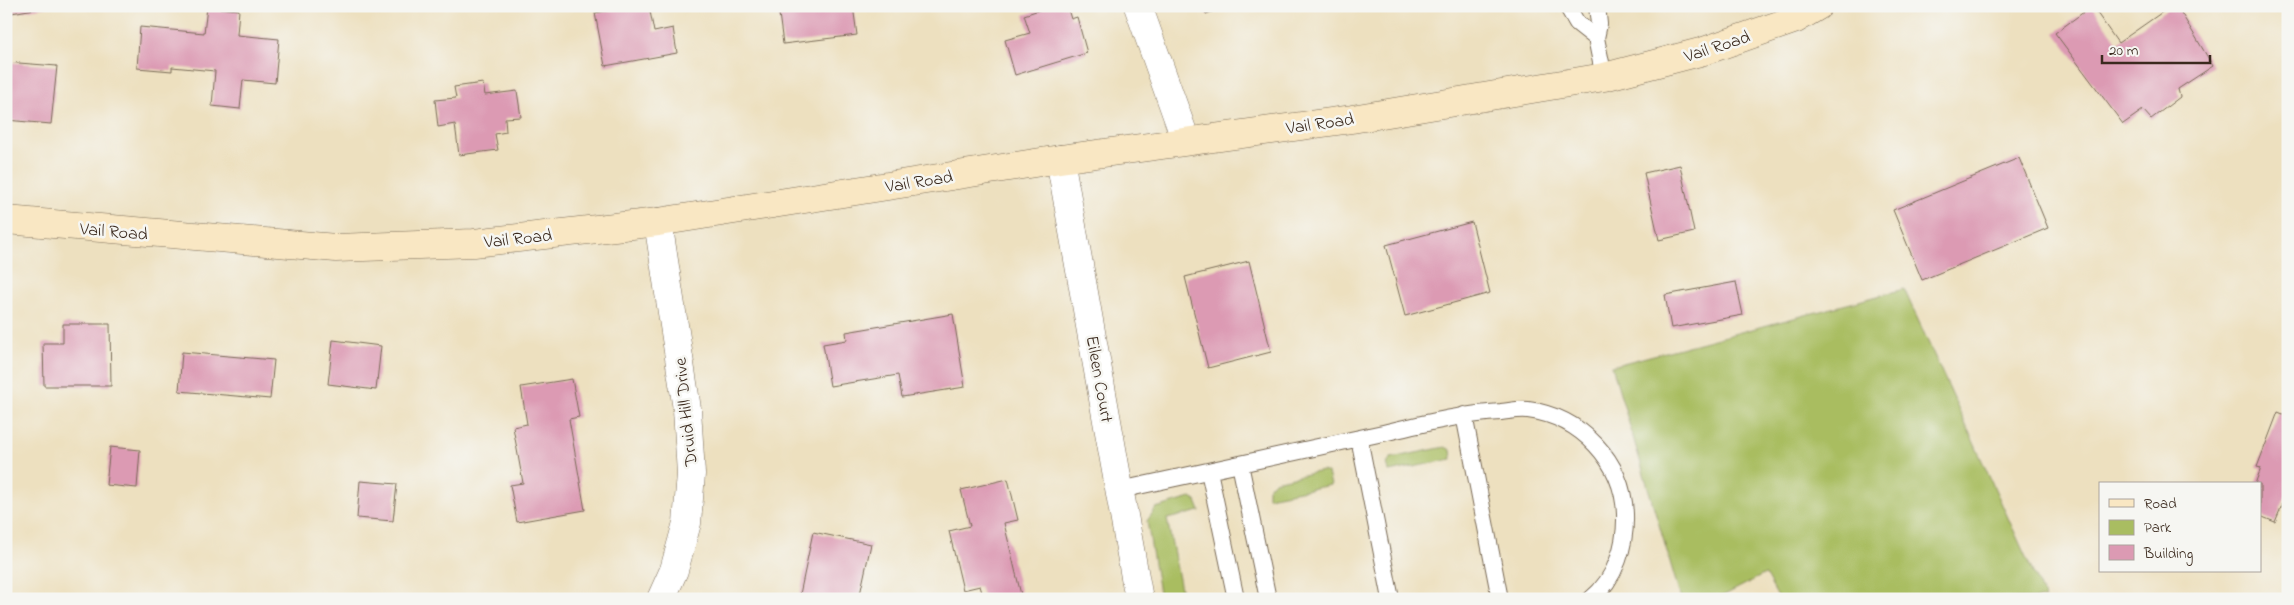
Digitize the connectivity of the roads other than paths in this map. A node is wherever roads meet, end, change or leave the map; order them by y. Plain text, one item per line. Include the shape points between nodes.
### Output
1 (1138, 6) edge
2 (1567, 6) edge
3 (1597, 6) edge
4 (1818, 6) edge
5 (1596, 38) junction
6 (1604, 77) junction
7 (1186, 141) junction
8 (1060, 159) junction
9 (6, 220) edge
10 (658, 222) junction
11 (1464, 415) junction
12 (1359, 438) junction
13 (1240, 464) junction
14 (1209, 471) junction
15 (1120, 490) junction
16 (661, 599) edge
17 (1139, 599) edge
18 (1236, 599) edge
19 (1268, 599) edge
20 (1391, 599) edge
21 (1500, 599) edge
22 (1591, 599) edge

1 - 7 street
2 - 5 lane via 1577,22
3 - 5 lane via 1599,24
4 - 6 street, Vail Road via 1796,19 1704,52
5 - 6 lane
6 - 7 street, Vail Road via 1352,119
7 - 8 street, Vail Road
8 - 10 street, Vail Road
8 - 15 street, Eileen Court
9 - 10 street, Vail Road via 336,248 474,243
10 - 16 street, Druid Hill Drive via 687,409 692,474 687,523 674,570
11 - 12 lane
11 - 21 lane
11 - 22 lane via 1527,410 1551,416 1593,440 1608,460 1619,482 1626,530 1621,554 1610,576
12 - 13 lane
12 - 20 lane
13 - 14 lane
13 - 19 lane
14 - 15 lane
14 - 18 lane
15 - 17 street, Eileen Court

